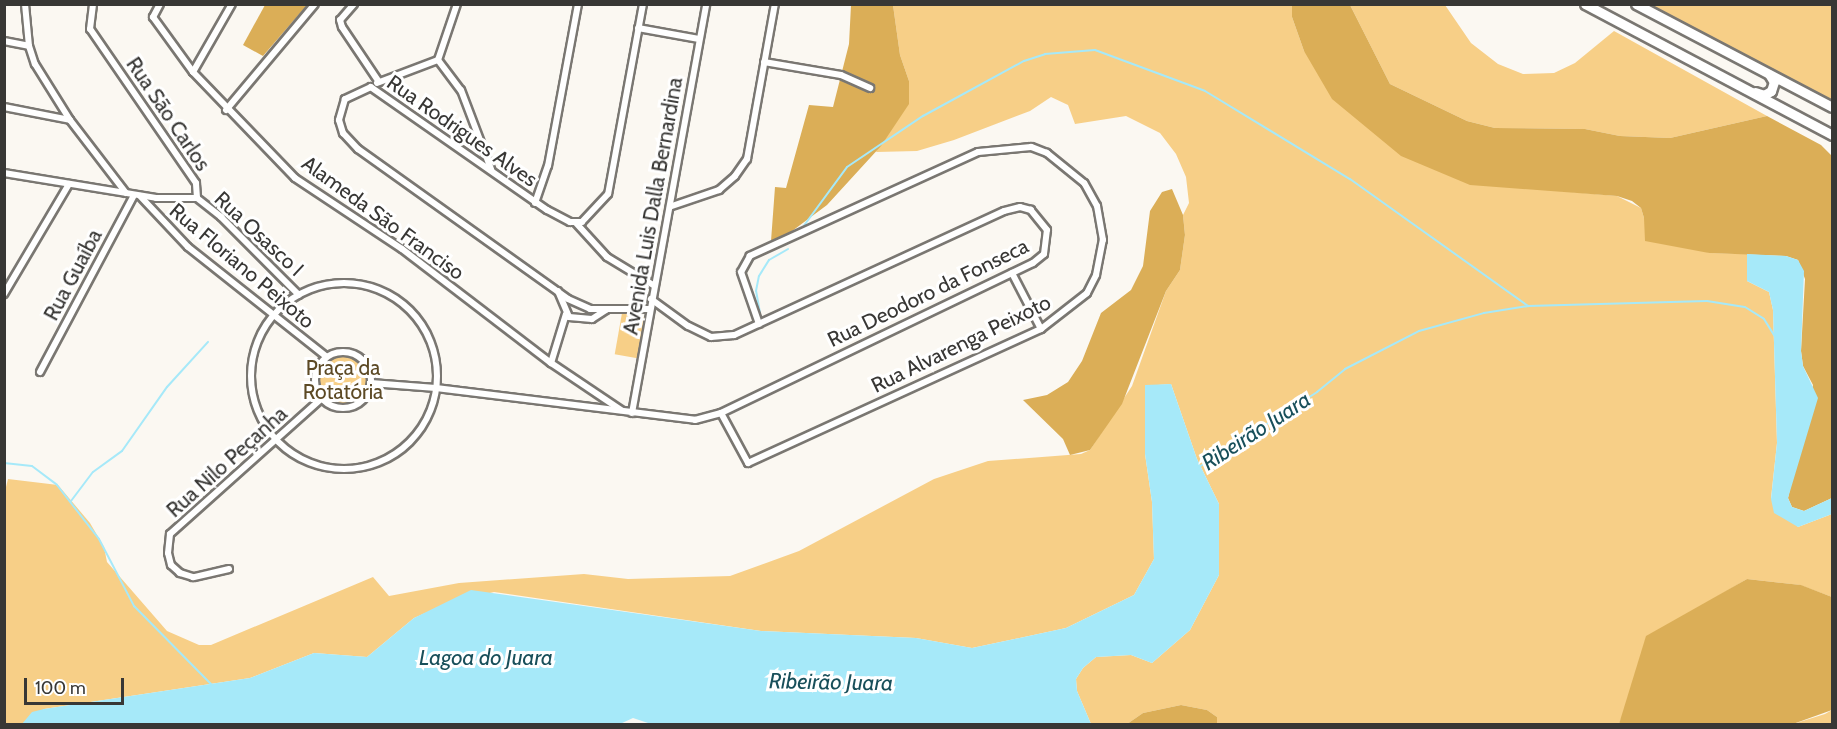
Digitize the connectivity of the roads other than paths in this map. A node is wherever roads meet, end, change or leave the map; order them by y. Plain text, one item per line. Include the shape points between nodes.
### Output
1 (25, 4) edge
2 (93, 4) edge
3 (160, 4) edge
4 (232, 4) edge
5 (315, 4) edge
6 (354, 4) edge
7 (457, 4) edge
8 (578, 4) edge
9 (643, 4) edge
10 (706, 4) edge
11 (775, 4) edge
12 (1585, 4) edge
13 (1636, 4) edge
14 (638, 28) junction
15 (699, 39) junction
16 (4, 41) edge
17 (29, 46) junction
18 (438, 60) junction
19 (764, 62) junction
20 (193, 72) junction
21 (1770, 74) junction
22 (1725, 79) junction
23 (379, 82) junction
24 (365, 87) junction
25 (870, 88) dead end
26 (4, 107) edge
27 (1833, 107) edge
28 (226, 110) junction
29 (69, 120) junction
30 (1833, 135) edge
31 (492, 170) junction
32 (5, 174) edge
33 (69, 184) junction
34 (126, 193) junction
35 (137, 195) junction
36 (196, 198) junction
37 (535, 203) junction
38 (672, 206) junction
39 (576, 223) junction
40 (1012, 273) junction
41 (653, 285) junction
42 (557, 291) junction
43 (4, 294) edge
44 (299, 295) junction
45 (651, 299) junction
46 (607, 309) junction
47 (649, 309) junction
48 (566, 314) junction
49 (274, 315) junction
50 (759, 324) junction
51 (1041, 329) junction
52 (327, 357) junction
53 (551, 363) junction
54 (40, 372) dead end
55 (371, 383) junction
56 (436, 387) junction
57 (322, 398) junction
58 (624, 412) junction
59 (632, 413) junction
60 (721, 413) junction
61 (277, 441) junction
62 (229, 569) dead end

1 - 17 street
2 - 36 street, Rua São Carlos via 90,29 196,183
3 - 20 street, Alameda São Franciso via 153,17
4 - 20 street
5 - 28 street
6 - 23 street via 340,20 342,27
7 - 18 street
8 - 37 street via 548,166
9 - 14 street
10 - 15 street, Avenida Luis Dalla Bernardina
11 - 19 street
12 - 22 main road
13 - 21 main road
14 - 15 street
14 - 39 street via 608,194 596,212
15 - 38 street, Avenida Luis Dalla Bernardina
16 - 17 street
17 - 29 street
18 - 23 street
18 - 31 street via 461,90
19 - 25 street via 841,75
19 - 38 street via 747,159 718,190
20 - 28 street, Alameda São Franciso
21 - 22 main road via 1774,85 1764,94
21 - 27 main road
22 - 30 main road
23 - 24 street
24 - 31 street, Rua Rodrigues Alves via 384,95
24 - 42 street, Rua Rodrigues Alves via 345,99 340,107 340,127 352,144
26 - 29 street
28 - 53 street, Alameda São Franciso via 295,177 402,249
29 - 34 street
31 - 37 street, Rua Rodrigues Alves
32 - 33 street, Rua São Carlos
33 - 34 street, Rua São Carlos
33 - 43 street
34 - 35 street, Rua São Carlos
35 - 36 street, Rua São Carlos
35 - 49 street, Rua Floriano Peixoto via 188,247
35 - 54 street, Rua Guaíba
36 - 44 street, Rua Osasco I via 221,217
37 - 39 street, Rua Rodrigues Alves
38 - 41 street, Avenida Luis Dalla Bernardina
39 - 41 street via 607,257
40 - 50 street, Rua Deodoro da Fonseca via 1044,254 1047,242 1042,220 1031,210 1020,207
40 - 51 street
40 - 60 street, Rua Deodoro da Fonseca
41 - 45 street, Avenida Luis Dalla Bernardina
42 - 46 street, Rua Rodrigues Alves via 579,305
42 - 48 street
44 - 49 street
44 - 56 street via 327,285 348,284 370,287 396,299 417,319 431,344
45 - 47 street, Avenida Luis Dalla Bernardina
45 - 50 street, Rua Deodoro da Fonseca via 688,326 711,337 734,335
46 - 47 street, Rua Rodrigues Alves
46 - 48 street via 592,319
47 - 59 street, Avenida Luis Dalla Bernardina
48 - 53 street
49 - 52 street, Rua Floriano Peixoto
49 - 61 street via 259,339 251,379 256,406
50 - 51 street, Rua Alvarenga Peixoto via 741,272 750,256 978,152 1031,147 1047,153 1084,183 1097,206 1103,240 1103,255 1087,293
51 - 60 street, Rua Alvarenga Peixoto via 746,462
52 - 55 street via 344,352 362,358 371,374
52 - 57 street via 315,377
53 - 58 street, Alameda São Franciso
55 - 56 street, Rua Deodoro da Fonseca
55 - 57 street via 363,400 347,408
56 - 58 street, Rua Deodoro da Fonseca
56 - 61 street via 427,416 410,441 373,464 328,468 300,459
57 - 61 street, Rua Nilo Peçanha
58 - 59 street, Rua Deodoro da Fonseca
59 - 60 street, Rua Deodoro da Fonseca via 695,420
61 - 62 street, Rua Nilo Peçanha via 170,534 171,565 180,573 193,577

